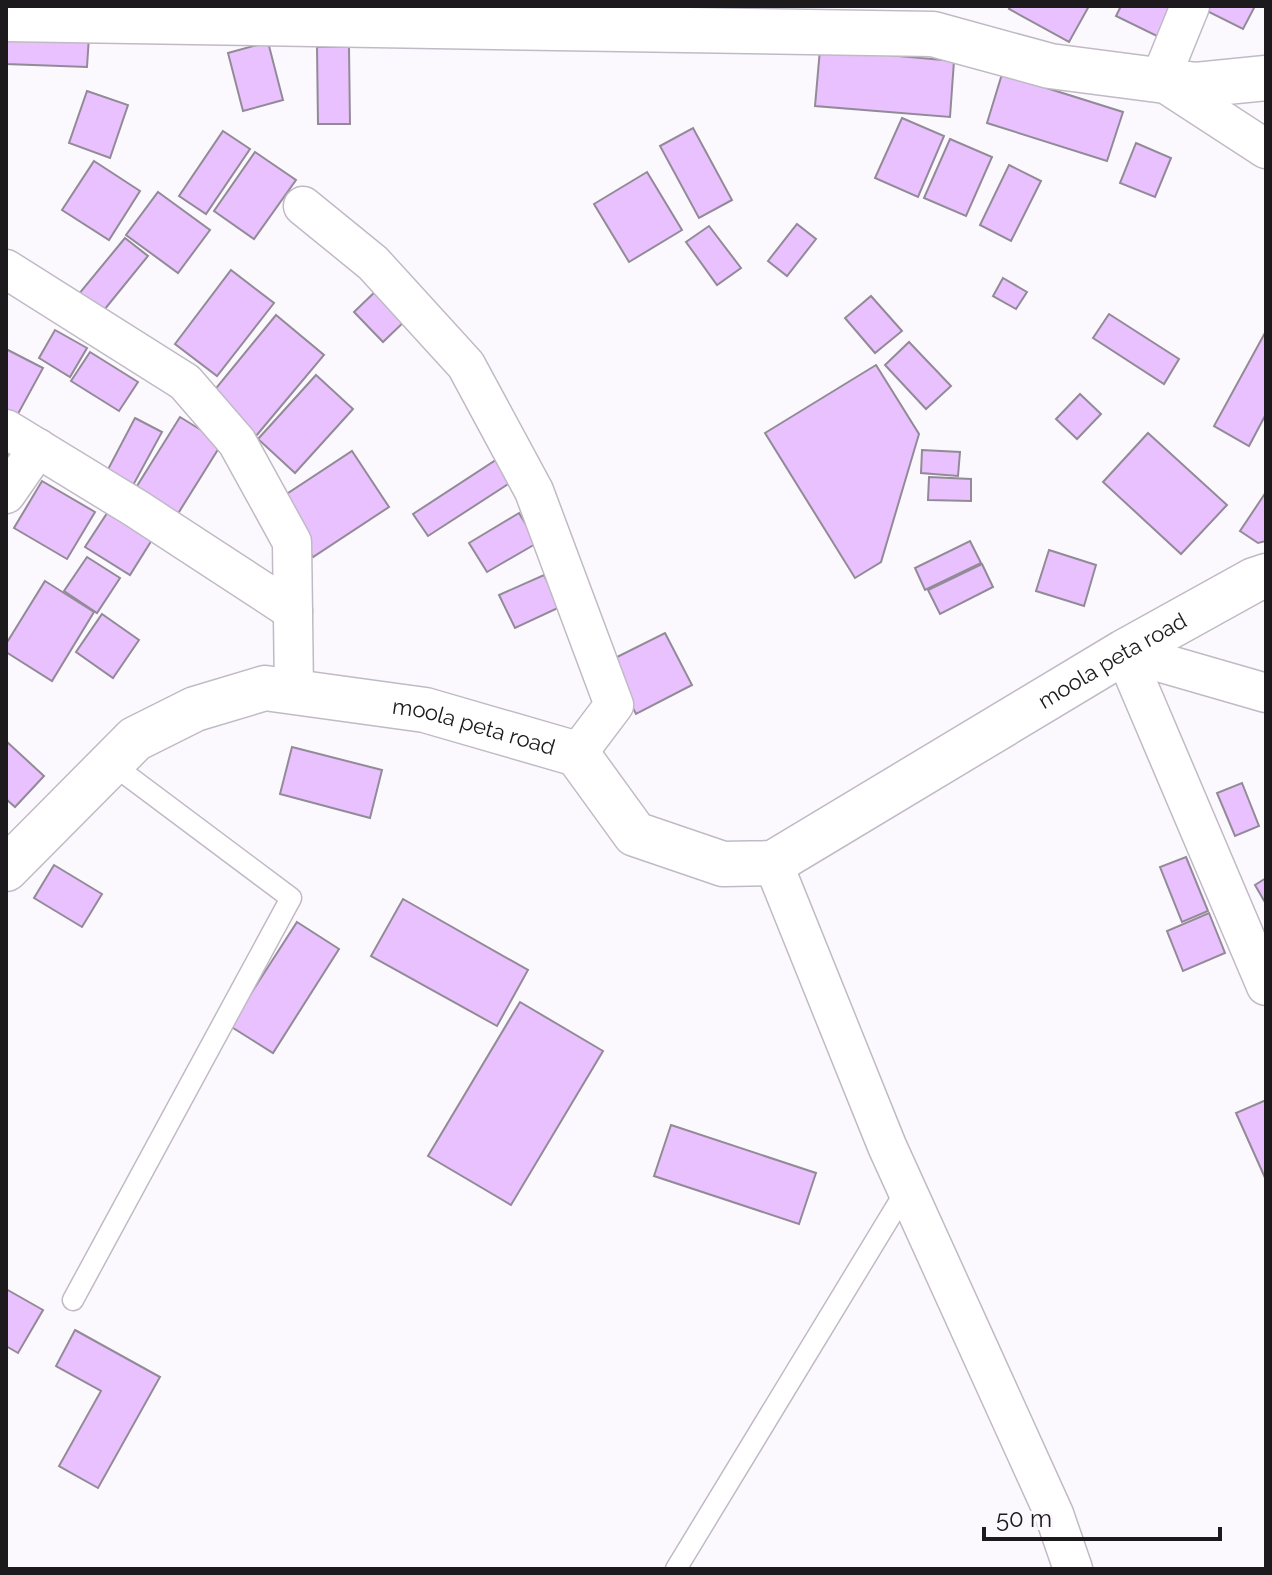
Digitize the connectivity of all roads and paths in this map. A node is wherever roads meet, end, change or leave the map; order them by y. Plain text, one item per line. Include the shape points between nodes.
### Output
1 (1190, 6) edge
2 (165, 14) edge
3 (6, 19) edge
4 (919, 20) edge
5 (1266, 78) edge
6 (1160, 80) junction
7 (1266, 149) edge
8 (303, 206) dead end
9 (6, 269) edge
10 (22, 438) edge
11 (6, 494) edge
12 (1266, 576) edge
13 (293, 611) junction
14 (1124, 652) junction
15 (294, 692) junction
16 (1266, 693) edge
17 (577, 754) junction
18 (112, 764) junction
19 (773, 863) junction
20 (7, 869) edge
21 (1266, 986) edge
22 (907, 1189) junction
23 (73, 1300) dead end
24 (676, 1569) edge
25 (1073, 1569) edge

1 - 6 street
2 - 3 street
2 - 4 street
4 - 6 street via 1050,66
5 - 6 street via 1196,85
6 - 7 street
8 - 17 street via 373,263 466,365 534,491 614,705
9 - 13 street via 185,382 237,442 292,542
10 - 11 street
10 - 13 street
12 - 14 street, moola peta road
13 - 15 street
14 - 16 street
14 - 19 street, moola peta road
14 - 21 street
15 - 17 street, moola peta road via 425,710
15 - 18 street, moola peta road via 265,688 195,709 135,739
17 - 19 street, moola peta road via 635,834 723,864
18 - 20 street, moola peta road
18 - 23 lane via 291,898
19 - 22 street
22 - 24 lane
22 - 25 street via 1054,1514

